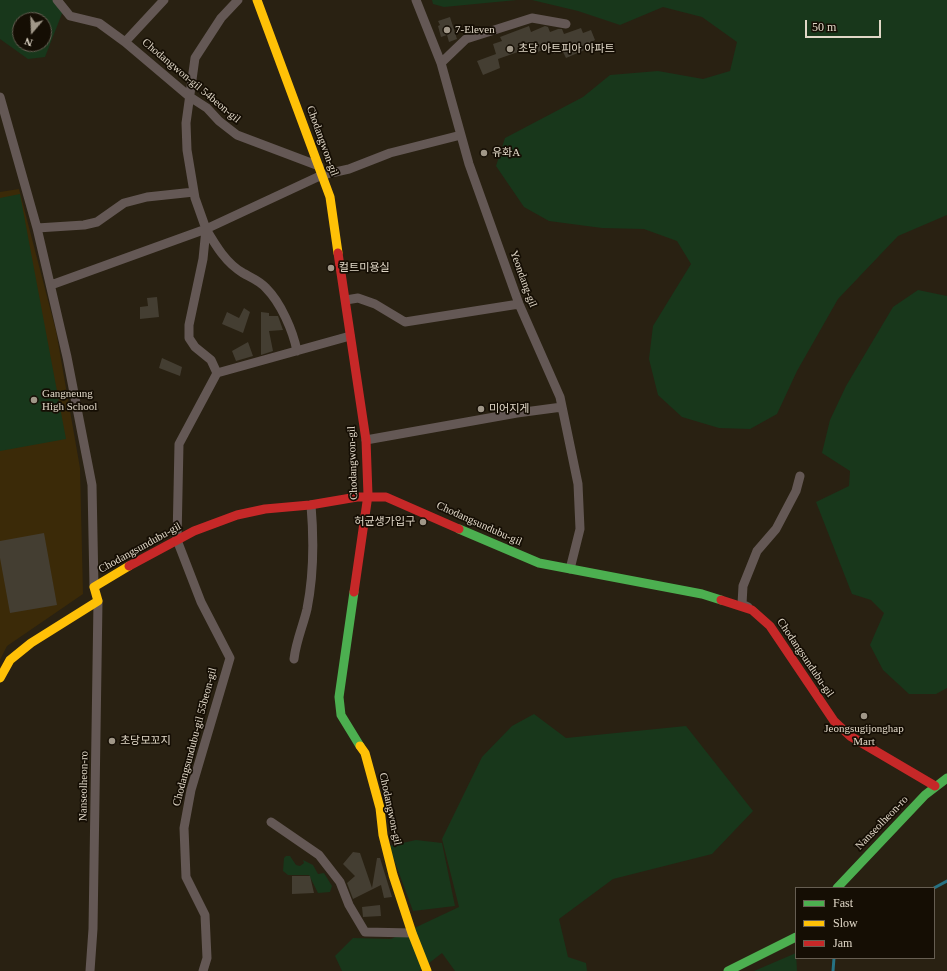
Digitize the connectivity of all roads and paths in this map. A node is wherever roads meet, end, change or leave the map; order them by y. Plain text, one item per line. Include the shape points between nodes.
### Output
1 (57, 0) edge
2 (164, 0) edge
3 (238, 0) edge
4 (257, 0) edge
5 (416, 0) edge
6 (566, 24) dead end
7 (126, 42) junction
8 (441, 64) junction
9 (0, 97) edge
10 (190, 97) junction
11 (461, 135) junction
12 (319, 166) junction
13 (322, 175) junction
14 (194, 192) junction
15 (38, 228) junction
16 (206, 229) junction
17 (51, 285) junction
18 (346, 300) junction
19 (519, 304) junction
20 (350, 336) junction
21 (297, 351) junction
22 (218, 373) junction
23 (562, 407) junction
24 (366, 440) junction
25 (800, 476) dead end
26 (368, 495) junction
27 (311, 505) junction
28 (177, 540) junction
29 (570, 569) junction
30 (94, 587) junction
31 (98, 601) junction
32 (752, 610) junction
33 (294, 660) dead end
34 (0, 678) edge
35 (947, 778) edge
36 (935, 786) junction
37 (271, 822) dead end
38 (838, 887) edge
39 (412, 933) junction
40 (795, 938) edge
41 (90, 971) edge
42 (203, 971) edge
43 (427, 971) edge
44 (728, 971) edge

1 - 7 street, Chodangwon-gil 54beon-gil via 70,16 99,23
2 - 7 street
3 - 10 street via 221,18 195,58
4 - 12 street, Chodangwon-gil
5 - 8 street, Yeondang-gil
6 - 8 street via 532,18 466,39
7 - 10 street, Chodangwon-gil 54beon-gil
8 - 11 street, Yeondang-gil
9 - 15 street
10 - 12 street, Chodangwon-gil 54beon-gil via 207,108 237,135
10 - 14 street via 186,123 187,150
11 - 13 street via 390,153 349,169
11 - 19 street, Yeondang-gil
12 - 13 street, Chodangwon-gil
13 - 16 street
13 - 18 street, Chodangwon-gil via 330,197
14 - 15 street via 147,197 124,203 97,222 84,226
14 - 16 street
15 - 17 street
16 - 17 street
16 - 21 street via 218,251 242,272 267,288 293,331
16 - 22 street via 203,258 189,325 189,338 195,347 211,360
17 - 30 street via 92,486
18 - 19 street via 358,298 375,304 405,322
18 - 20 street, Chodangwon-gil
19 - 23 street, Yeondang-gil via 560,397
20 - 21 street
20 - 24 street, Chodangwon-gil
21 - 22 street
22 - 28 street via 179,444
23 - 24 street
23 - 29 street, Yeondang-gil via 578,484 580,528
24 - 26 street, Chodangwon-gil
25 - 32 street via 796,491 776,529 757,551 743,586 742,604
26 - 27 street, Chodangsundubu-gil
26 - 29 street, Chodangsundubu-gil via 386,497 539,563
26 - 39 street, Chodangwon-gil via 339,698 341,715 365,754 380,808 384,842
27 - 28 street, Chodangsundubu-gil via 258,510 222,521
27 - 33 street via 313,573
28 - 30 street, Chodangsundubu-gil
28 - 42 street, Chodangsundubu-gil 55beon-gil via 201,602 230,658 191,790 184,828 186,877 205,915 207,958
29 - 32 street, Chodangsundubu-gil via 702,594
30 - 31 street, Chodangsundubu-gil
31 - 34 street via 30,643 10,660
31 - 41 street, Nanseolheon-ro via 94,929
32 - 36 street, Chodangsundubu-gil via 770,626 834,721 850,736
35 - 36 street, Nanseolheon-ro
36 - 38 street, Nanseolheon-ro
37 - 39 street via 319,855 340,882 349,905 365,932
39 - 43 street, Chodangwon-gil
40 - 44 street

